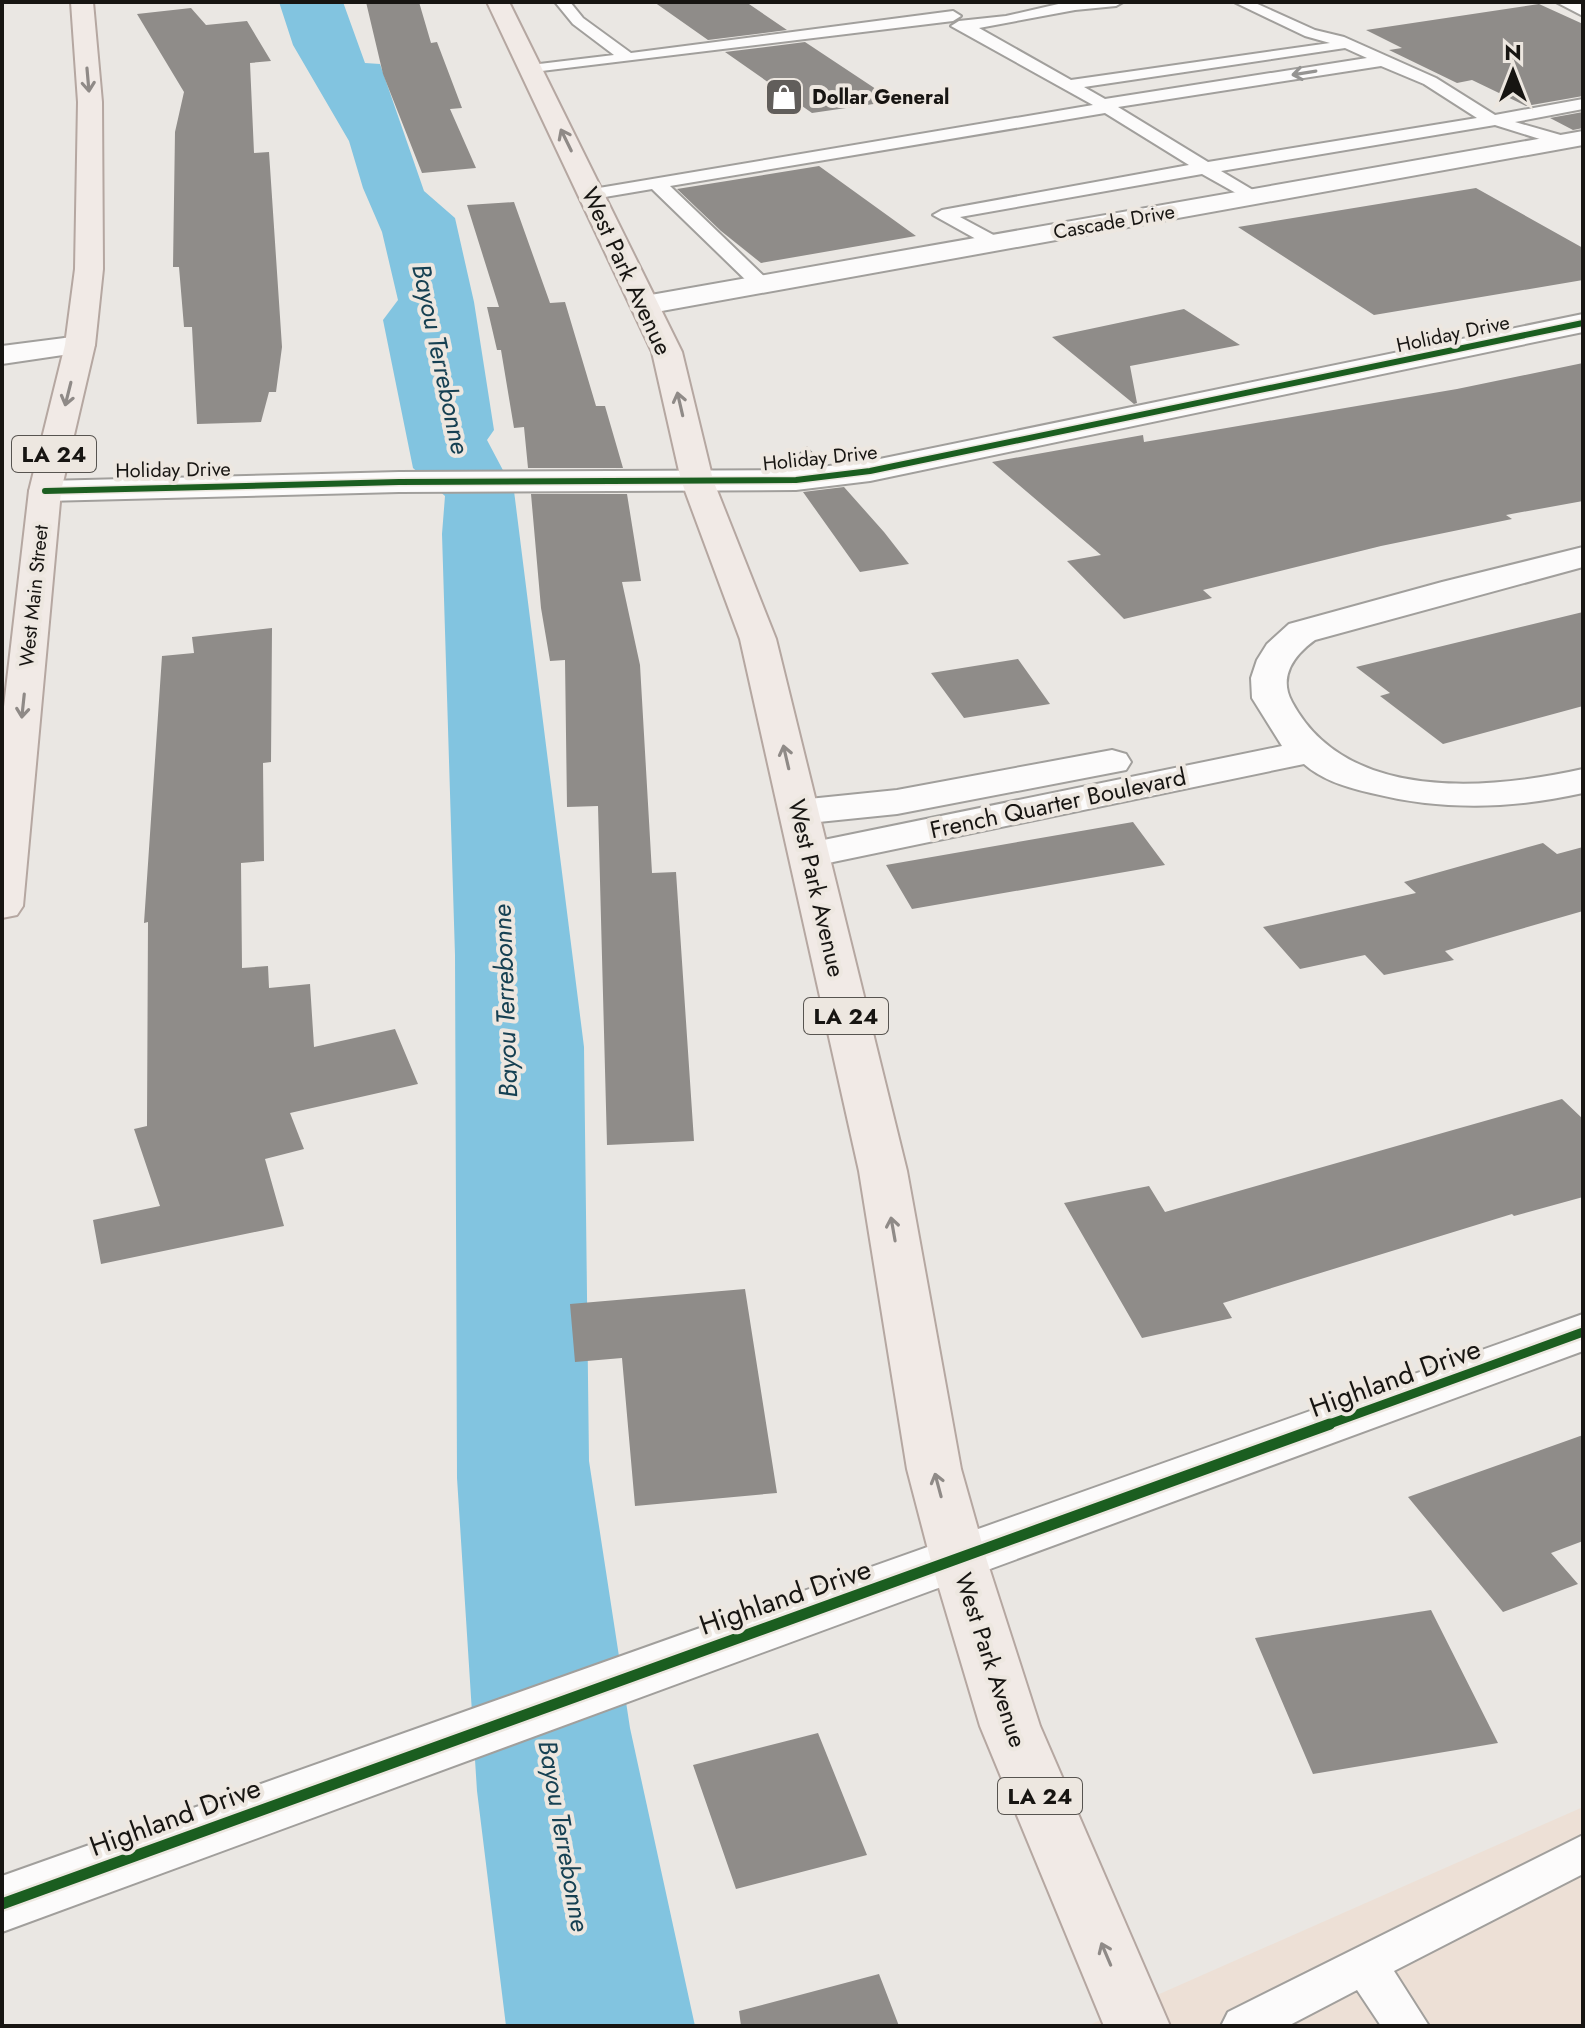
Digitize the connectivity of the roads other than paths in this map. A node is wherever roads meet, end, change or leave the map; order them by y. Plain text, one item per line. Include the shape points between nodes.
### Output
1 (82, 2) edge
2 (498, 2) edge
3 (562, 2) edge
4 (1116, 2) edge
5 (1241, 2) edge
6 (1563, 2) edge
7 (1070, 7) junction
8 (1001, 9) dead end
9 (1583, 11) edge
10 (958, 21) junction
11 (1349, 45) junction
12 (628, 58) junction
13 (1381, 61) junction
14 (531, 70) junction
15 (1068, 85) junction
16 (1583, 104) edge
17 (1105, 106) junction
18 (1492, 121) junction
19 (1574, 140) edge
20 (1206, 168) junction
21 (656, 183) junction
22 (593, 194) junction
23 (1252, 197) junction
24 (994, 243) junction
25 (761, 284) junction
26 (645, 305) junction
27 (1583, 323) edge
28 (80, 345) junction
29 (2, 355) edge
30 (697, 480) junction
31 (45, 491) junction
32 (1583, 557) edge
33 (1298, 740) junction
34 (1583, 781) edge
35 (799, 812) junction
36 (809, 855) junction
37 (2, 906) edge
38 (1583, 1332) edge
39 (959, 1561) junction
40 (1583, 1853) edge
41 (2, 1904) edge
42 (1364, 1963) junction
43 (1137, 2026) edge
44 (1244, 2026) edge
45 (1406, 2026) edge

1 -> 28 main road, West Main Street / LA 24 via 90,102 89,269
2 - 14 main road, West Park Avenue / LA 24
3 - 12 lane via 578,21
4 - 7 lane
5 - 11 lane
6 - 9 lane
7 - 8 lane
7 - 10 lane via 1006,21
10 - 12 lane via 902,22
10 - 15 lane
11 - 13 lane
11 - 15 lane
12 - 14 lane
13 -> 17 lane
13 - 18 lane via 1430,81
22 -> 14 main road, West Park Avenue / LA 24
15 - 17 lane
16 - 18 lane
17 - 20 lane
17 - 21 lane
18 - 19 lane
18 - 20 lane
19 - 23 street, Cascade Drive
20 - 23 lane
20 - 24 lane via 942,215
21 - 22 lane
21 - 25 lane
22 - 26 main road, West Park Avenue / LA 24
23 - 24 street, Cascade Drive
24 - 25 street, Cascade Drive
25 - 26 street, Cascade Drive
30 -> 26 main road, West Park Avenue / LA 24 via 667,352
27 - 30 street, Holiday Drive via 870,471 796,480
28 - 29 street
28 -> 31 main road, West Main Street / LA 24
30 - 31 street, Holiday Drive
35 -> 30 main road, West Park Avenue / LA 24 via 758,639
31 -> 37 main road, West Main Street / LA 24
32 - 33 street via 1302,632 1283,645 1271,667 1268,689 1277,714
33 - 34 street via 1369,780 1408,790 1453,796 1526,793
33 - 35 street, French Quarter Boulevard via 897,802
33 - 36 street, French Quarter Boulevard
35 - 36 main road, West Park Avenue / LA 24
39 -> 36 main road, West Park Avenue / LA 24 via 934,1469 883,1171
38 - 39 street, Highland Drive
39 - 41 street, Highland Drive via 682,1655
43 -> 39 main road, West Park Avenue / LA 24 via 1010,1726
40 - 42 lane
42 - 44 lane
42 - 45 lane

